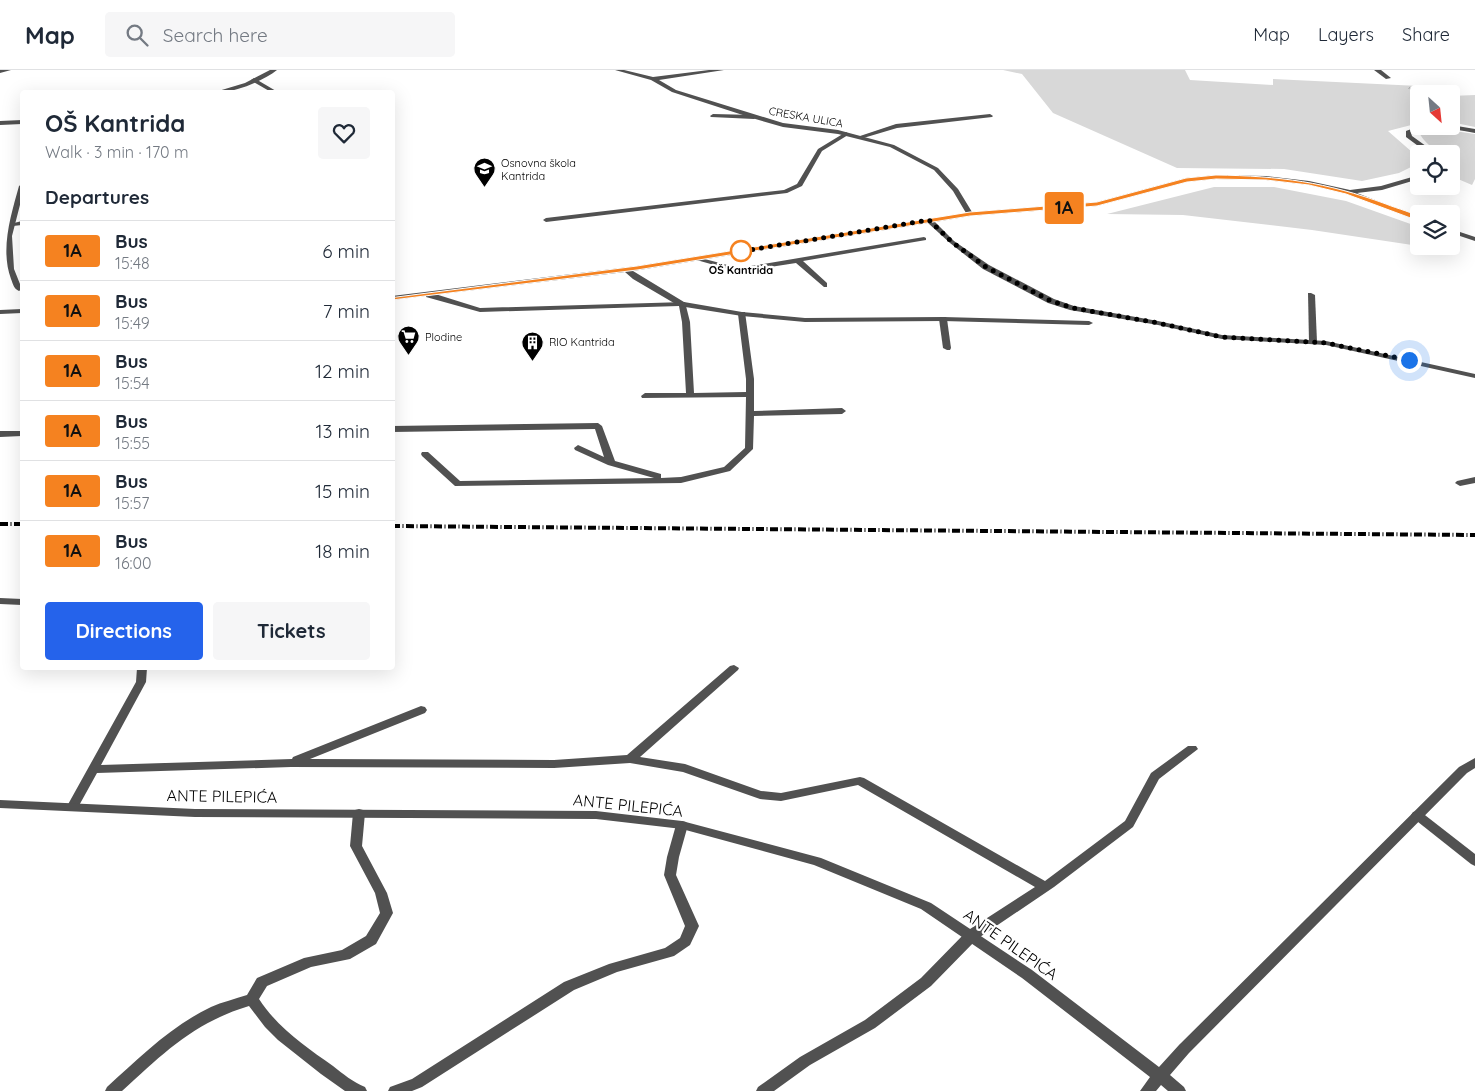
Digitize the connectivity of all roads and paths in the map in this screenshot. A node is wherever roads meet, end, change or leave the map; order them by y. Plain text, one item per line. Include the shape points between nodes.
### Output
1 (8, 70) edge
2 (274, 70) edge
3 (618, 70) edge
4 (721, 70) edge
5 (1377, 70) edge
6 (0, 71) edge
7 (1388, 78) dead end
8 (653, 79) junction
9 (254, 80) junction
10 (224, 90) edge
11 (271, 90) edge
12 (713, 116) dead end
13 (990, 116) dead end
14 (754, 117) junction
15 (20, 122) edge
16 (0, 123) edge
17 (1475, 132) edge
18 (846, 134) junction
19 (860, 137) junction
20 (1420, 145) edge
21 (1410, 180) edge
22 (1348, 192) junction
23 (20, 194) edge
24 (970, 214) junction
25 (1410, 216) edge
26 (546, 220) dead end
27 (929, 220) junction
28 (20, 223) edge
29 (13, 224) junction
30 (1460, 234) edge
31 (924, 239) dead end
32 (1475, 239) edge
33 (697, 259) junction
34 (798, 261) junction
35 (628, 270) junction
36 (824, 285) dead end
37 (19, 289) dead end
38 (429, 295) junction
39 (1311, 296) dead end
40 (395, 298) edge
41 (682, 304) junction
42 (20, 311) edge
43 (0, 312) edge
44 (742, 314) junction
45 (943, 319) junction
46 (1089, 323) dead end
47 (1313, 342) junction
48 (947, 348) dead end
49 (1475, 376) edge
50 (751, 394) junction
51 (690, 395) junction
52 (645, 396) dead end
53 (842, 410) dead end
54 (750, 414) junction
55 (395, 429) edge
56 (0, 434) edge
57 (20, 434) edge
58 (578, 448) dead end
59 (425, 454) dead end
60 (611, 463) junction
61 (681, 480) junction
62 (1475, 480) edge
63 (1460, 483) dead end
64 (0, 601) edge
65 (20, 602) edge
66 (734, 668) dead end
67 (142, 670) edge
68 (421, 710) dead end
69 (1192, 748) dead end
70 (630, 759) junction
71 (1475, 762) edge
72 (291, 763) junction
73 (94, 769) junction
74 (0, 804) edge
75 (72, 808) junction
76 (358, 812) junction
77 (1417, 815) junction
78 (682, 825) junction
79 (1475, 861) edge
80 (1045, 887) junction
81 (972, 935) junction
82 (252, 999) junction
83 (1160, 1076) junction
84 (112, 1091) edge
85 (360, 1091) edge
86 (395, 1091) edge
87 (763, 1091) edge
88 (1147, 1091) edge
89 (1179, 1091) edge

1 - 6 street
2 - 9 street
3 - 8 street, CRESKA ULICA
4 - 8 street
5 - 7 street
8 - 14 street, CRESKA ULICA via 674,91
9 - 10 street
9 - 11 street
12 - 14 street
13 - 19 street via 896,126
14 - 18 street, CRESKA ULICA via 783,125
15 - 16 street
17 - 20 street via 1440,127 1408,132 1409,138
18 - 19 street, CRESKA ULICA
18 - 26 street via 820,150 800,185 785,192
19 - 24 street, CRESKA ULICA via 892,146 936,169 956,190
21 - 22 street via 1377,189
22 - 24 street via 1283,180 1216,177 1186,180 1097,204
22 - 25 street
23 - 29 street
24 - 27 street
27 - 33 street
27 - 47 street via 986,267 1066,306 1222,337
28 - 29 street
29 - 37 street via 9,236 10,269
30 - 32 street
31 - 34 street
33 - 34 street via 739,270
33 - 35 street
34 - 36 street
35 - 38 street
35 - 41 street
38 - 40 street
38 - 41 street via 480,310
39 - 47 street
41 - 44 street
41 - 51 street
42 - 43 street
44 - 45 street via 806,320
44 - 50 street
45 - 46 street
45 - 48 street
47 - 49 street
50 - 51 street
50 - 54 street
51 - 52 street
53 - 54 street
54 - 61 street via 749,449 727,469
55 - 60 street via 598,426
56 - 57 street
58 - 60 street
59 - 61 street via 458,484
60 - 61 street
62 - 63 street
64 - 65 street
66 - 70 street
67 - 73 street via 141,682
68 - 72 street
69 - 80 street via 1155,776 1129,824
70 - 72 street via 554,764
70 - 80 street via 685,768 767,796 781,797 860,782
71 - 77 street
72 - 73 street
73 - 75 street
74 - 75 street, ANTE PILEPIĆA
75 - 76 street, ANTE PILEPIĆA via 195,813
76 - 78 street, ANTE PILEPIĆA via 596,814
76 - 82 street via 356,846 381,893 387,913 371,940 345,955 310,962 262,982
77 - 79 street
77 - 83 street
78 - 81 street, ANTE PILEPIĆA via 817,861 926,906
78 - 86 street via 670,875 692,926 685,941 669,952 614,968 569,986 417,1083
80 - 81 street
81 - 83 street, ANTE PILEPIĆA
81 - 87 street via 926,982 870,1024 804,1061
82 - 84 street via 196,1022 160,1048
82 - 85 street via 258,1011 304,1053
83 - 88 street
83 - 89 street, ANTE PILEPIĆA

